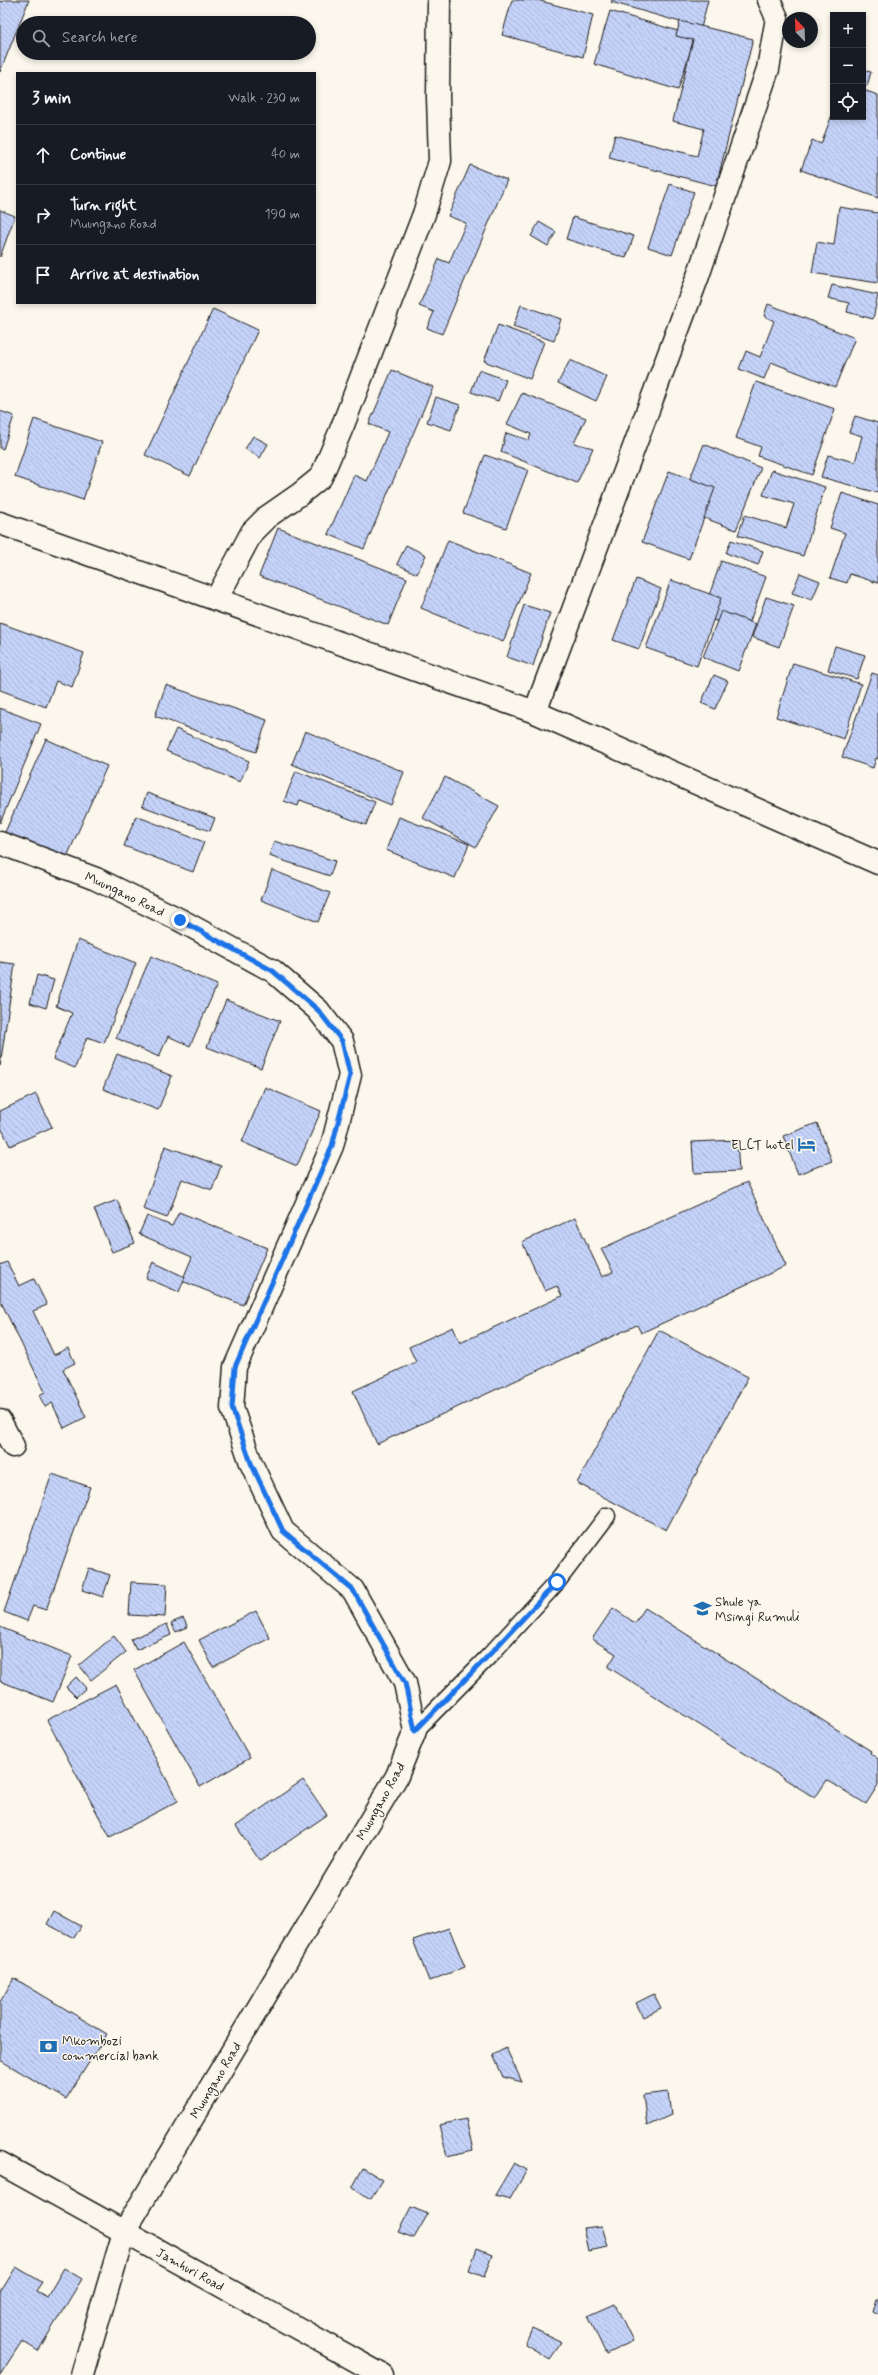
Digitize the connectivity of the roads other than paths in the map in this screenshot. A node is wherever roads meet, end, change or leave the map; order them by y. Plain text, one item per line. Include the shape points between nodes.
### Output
1 (439, 0) edge
2 (769, 0) edge
3 (0, 523) edge
4 (217, 598) junction
5 (535, 712) junction
6 (0, 843) edge
7 (878, 862) edge
8 (0, 1421) edge
9 (13, 1446) dead end
10 (607, 1516) dead end
11 (415, 1731) junction
12 (0, 2164) edge
13 (124, 2232) junction
14 (82, 2375) edge
15 (382, 2375) edge

1 - 4 street via 440,161 424,214 321,477 267,517 252,532
2 - 5 street via 777,18 768,69 698,276
3 - 4 street
4 - 5 street
5 - 7 street
6 - 11 street, Muungano Road via 96,879 180,920 273,971 318,1010 342,1041 350,1075 332,1146 235,1367 232,1408 251,1463 283,1531 353,1590 405,1683
8 - 9 street
10 - 11 lane via 557,1582
11 - 13 street, Muungano Road via 397,1776
12 - 13 street, Jamhuri Road
13 - 14 street, Muungano Road
13 - 15 street, Jamhuri Road

